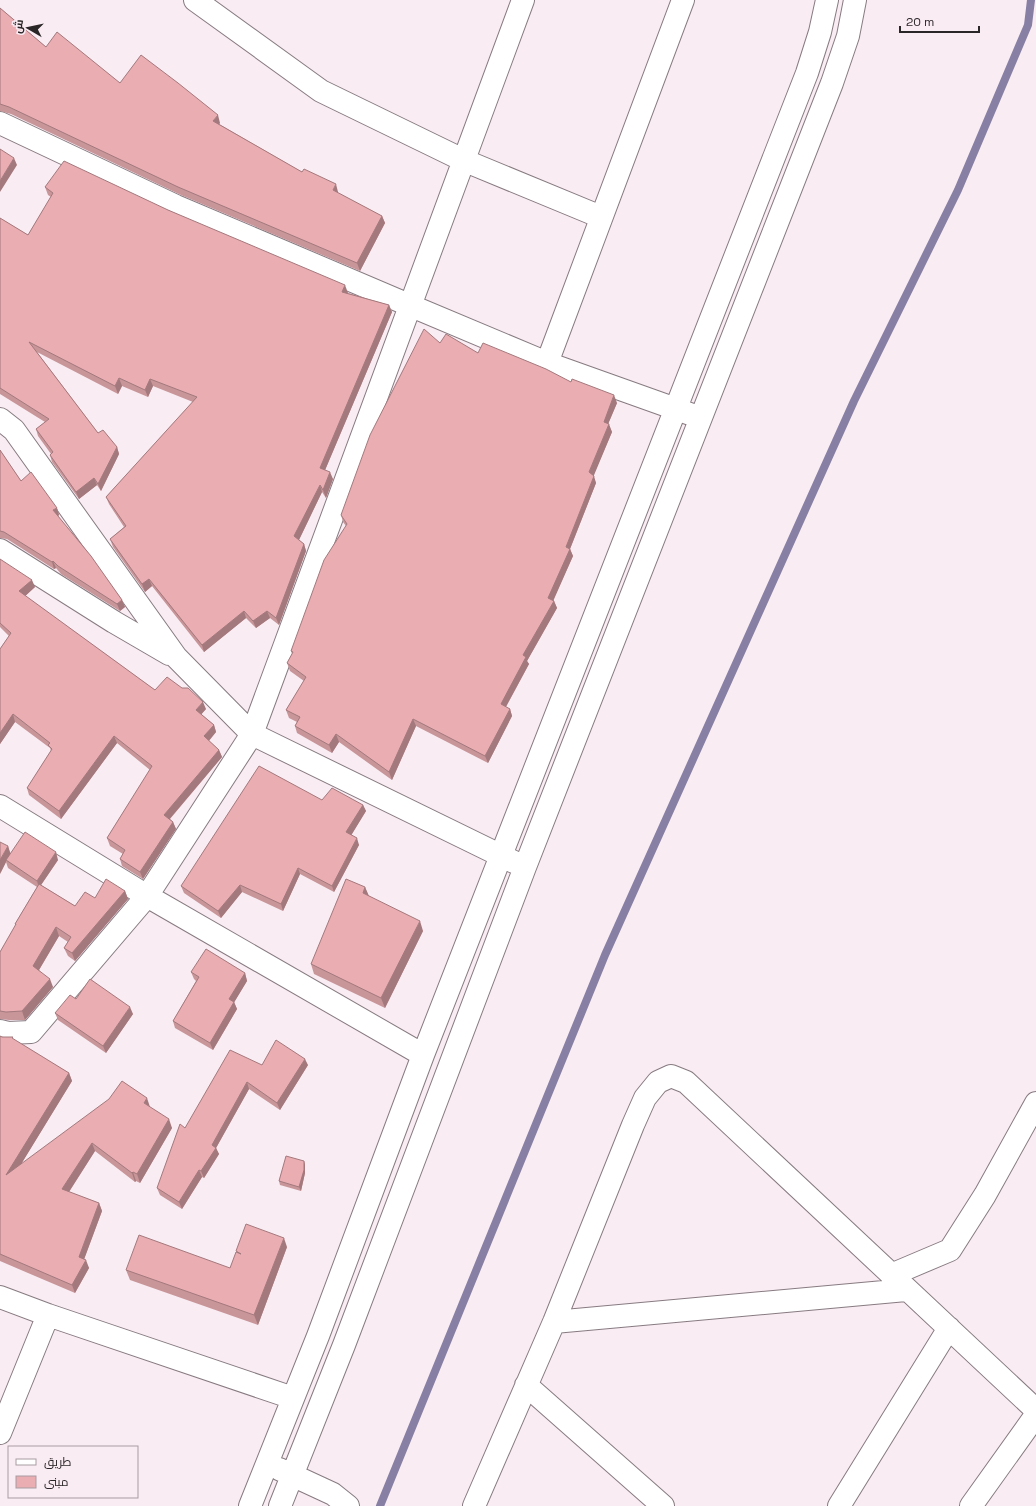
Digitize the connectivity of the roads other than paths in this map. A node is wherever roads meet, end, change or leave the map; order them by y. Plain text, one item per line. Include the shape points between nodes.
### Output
1 (195, 0) edge
2 (683, 0) edge
3 (827, 0) edge
4 (855, 0) edge
5 (520, 1) edge
6 (0, 123) edge
7 (463, 160) junction
8 (601, 217) junction
9 (409, 306) junction
10 (547, 362) junction
11 (676, 409) junction
12 (700, 418) junction
13 (0, 419) edge
14 (0, 550) edge
15 (176, 657) junction
16 (252, 734) junction
17 (0, 806) edge
18 (501, 856) junction
19 (524, 867) junction
20 (146, 896) junction
21 (0, 1031) edge
22 (423, 1055) junction
23 (1036, 1103) edge
24 (898, 1282) junction
25 (0, 1297) edge
26 (48, 1314) junction
27 (554, 1322) junction
28 (949, 1328) junction
29 (304, 1372) junction
30 (329, 1382) junction
31 (526, 1385) junction
32 (293, 1398) junction
33 (1036, 1410) edge
34 (1036, 1415) edge
35 (0, 1433) edge
36 (267, 1463) junction
37 (292, 1475) junction
38 (250, 1506) edge
39 (280, 1506) edge
40 (348, 1506) edge
41 (474, 1506) edge
42 (663, 1506) edge
43 (839, 1506) edge
44 (971, 1506) edge

1 - 7 street via 321,91
2 - 8 street
3 - 11 street via 807,73
4 - 12 street via 848,36 832,83
5 - 7 street
6 - 9 street via 176,206
7 - 8 street
7 - 9 street
8 - 10 street
9 - 10 street
9 - 16 street
10 - 11 street
11 - 12 street
11 - 18 street
12 - 19 street
13 - 15 street via 14,430
14 - 15 street via 114,622
15 - 16 street
16 - 18 street
16 - 20 street
17 - 20 street
18 - 19 street
18 - 22 street
19 - 30 street
20 - 21 street via 30,1032
20 - 22 street
22 - 29 street
23 - 24 street via 985,1195 950,1250
24 - 27 street
24 - 27 street via 686,1082 671,1076 658,1082 645,1098
24 - 28 street
25 - 26 street
26 - 32 street
26 - 35 street
27 - 31 street
28 - 33 street
28 - 43 street
29 - 30 street
29 - 32 street
30 - 37 street
31 - 41 street
31 - 42 street
32 - 36 street
34 - 44 street
36 - 37 street
36 - 38 street
37 - 39 street
37 - 40 street via 333,1494

